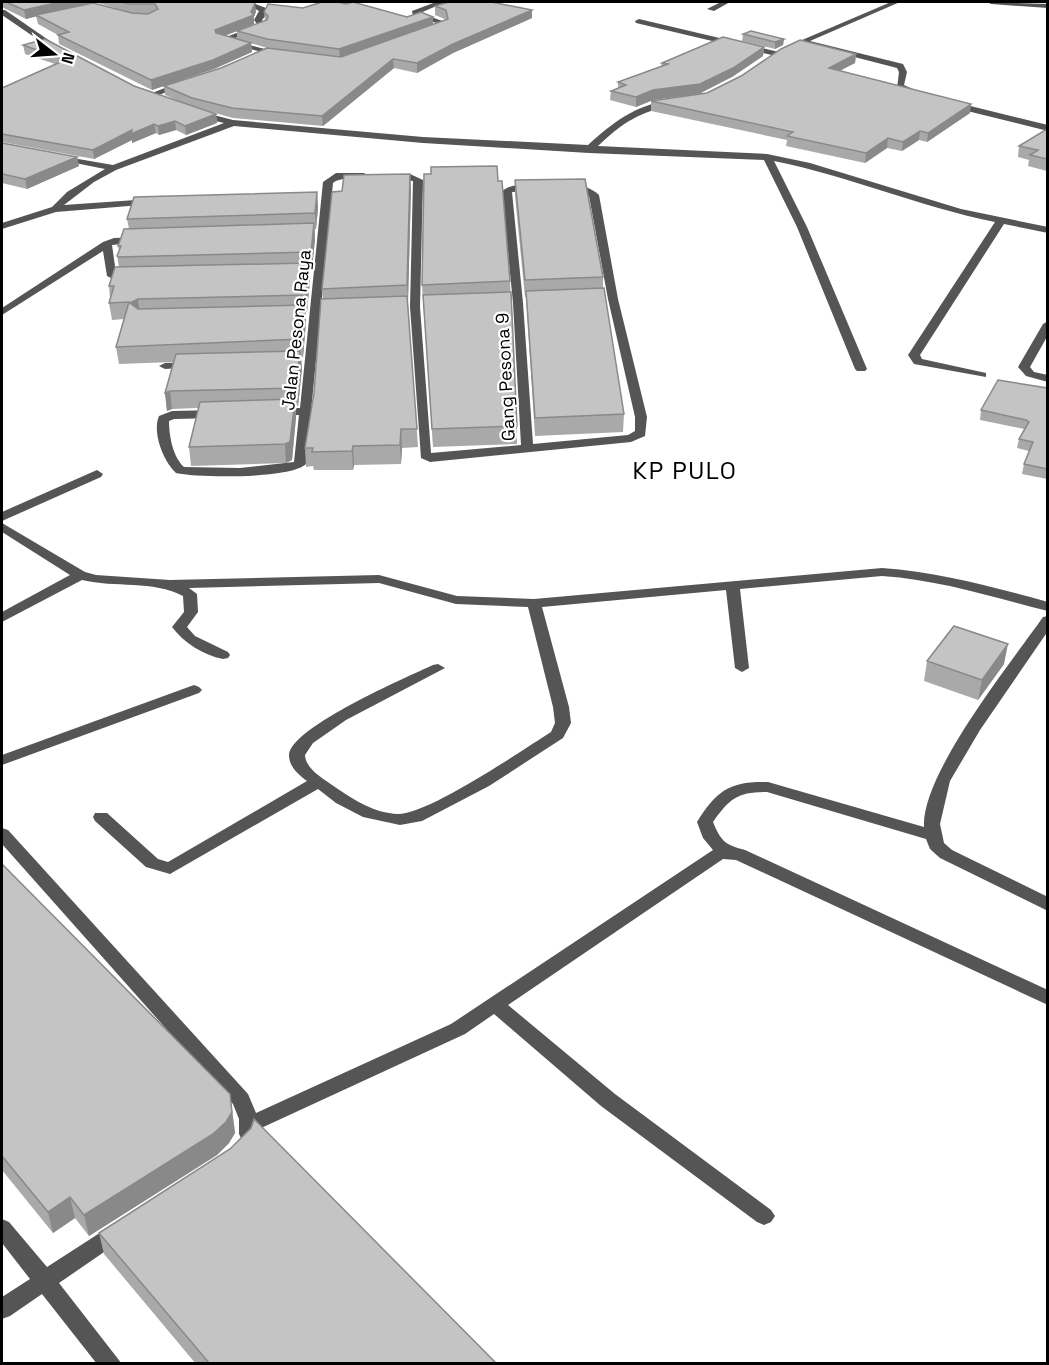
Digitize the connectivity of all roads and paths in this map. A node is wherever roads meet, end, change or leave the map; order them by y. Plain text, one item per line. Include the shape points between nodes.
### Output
1 (245, 2) edge
2 (442, 2) edge
3 (726, 2) edge
4 (896, 2) edge
5 (991, 2) edge
6 (1047, 6) edge
7 (711, 9) dead end
8 (2, 12) edge
9 (639, 21) dead end
10 (29, 22) edge
11 (18, 25) junction
12 (420, 34) edge
13 (801, 41) junction
14 (267, 52) junction
15 (66, 53) edge
16 (276, 53) edge
17 (776, 54) junction
18 (768, 59) edge
19 (248, 60) edge
20 (196, 80) edge
21 (924, 96) edge
22 (161, 99) edge
23 (682, 102) edge
24 (946, 103) edge
25 (189, 112) edge
26 (233, 123) junction
27 (1047, 128) edge
28 (589, 150) junction
29 (48, 155) edge
30 (767, 158) junction
31 (117, 168) junction
32 (540, 188) edge
33 (551, 188) edge
34 (327, 196) junction
35 (316, 197) edge
36 (166, 201) edge
37 (56, 209) junction
38 (1001, 221) junction
39 (2, 226) edge
40 (1047, 230) edge
41 (312, 234) edge
42 (324, 234) junction
43 (148, 240) edge
44 (110, 243) junction
45 (146, 279) edge
46 (2, 312) edge
47 (1046, 328) edge
48 (209, 365) edge
49 (165, 366) dead end
50 (861, 369) dead end
51 (982, 375) dead end
52 (1047, 379) edge
53 (307, 411) junction
54 (262, 412) edge
55 (228, 413) edge
56 (527, 449) junction
57 (97, 474) dead end
58 (2, 517) edge
59 (2, 527) edge
60 (81, 575) junction
61 (170, 584) junction
62 (732, 584) junction
63 (534, 603) junction
64 (1047, 607) edge
65 (2, 618) edge
66 (1047, 620) edge
67 (223, 655) dead end
68 (438, 668) dead end
69 (742, 668) dead end
70 (194, 690) dead end
71 (2, 760) edge
72 (318, 782) junction
73 (101, 817) dead end
74 (2, 834) edge
75 (933, 835) junction
76 (726, 852) junction
77 (1047, 905) edge
78 (1047, 998) edge
79 (495, 1004) junction
80 (249, 1125) junction
81 (239, 1152) edge
82 (764, 1216) dead end
83 (129, 1225) edge
84 (2, 1228) edge
85 (42, 1280) junction
86 (2, 1309) edge
87 (111, 1364) edge

1 - 14 street via 263,10 258,20 263,26 222,40
2 - 12 street via 416,11 444,23
3 - 7 street
4 - 13 street
5 - 6 street
8 - 11 street
9 - 17 street
10 - 11 street
11 - 15 street
13 - 17 street
13 - 21 street via 900,66 900,86
14 - 16 street
14 - 19 street
17 - 18 street
20 - 22 street via 147,92
23 - 28 street via 656,104 623,118
24 - 27 street
25 - 26 street
26 - 28 street
26 - 31 street
28 - 30 street
29 - 31 street
30 - 38 street via 807,165 927,203
30 - 50 street via 802,227
31 - 37 street via 71,192
32 - 56 street, Gang Pesona 9 via 507,191
33 - 56 street via 587,189 594,195 607,300 641,417 642,433 631,438
34 - 35 street
34 - 42 street, Jalan Pesona Raya
34 - 56 street, Jalan Pesona Raya via 328,182 336,176 418,180 415,307 425,456
36 - 37 street
37 - 39 street
38 - 40 street
38 - 51 street via 914,356 918,362
41 - 42 street
42 - 53 street, Jalan Pesona Raya via 313,274 315,314 304,362
43 - 44 street
44 - 45 street via 111,274 119,279
44 - 46 street
47 - 52 street via 1024,367 1030,374
48 - 49 street
53 - 54 street
53 - 55 street, Jalan Pesona Raya via 298,466 192,473 177,469 163,419 172,415
57 - 58 street
59 - 60 street
60 - 61 street
60 - 65 street
61 - 63 street via 374,579 456,600
61 - 67 street via 190,594 191,612 179,627 190,639
62 - 63 street
62 - 64 street via 915,573
62 - 69 street
63 - 72 street via 561,707 563,723 557,735 483,782 416,817 369,815
66 - 75 street via 942,781 935,804
68 - 72 street via 375,698 307,738 298,751 297,762
70 - 71 street
72 - 73 street via 174,867 152,863
74 - 80 street via 241,1100
75 - 76 street via 768,787 744,786 720,800 705,822 711,837
75 - 77 street via 936,845 946,854
76 - 78 street via 739,854
76 - 79 street via 716,854
79 - 80 street via 458,1029
79 - 82 street via 608,1100
80 - 81 street via 249,1138
83 - 85 street
84 - 85 street
85 - 86 street
85 - 87 street

